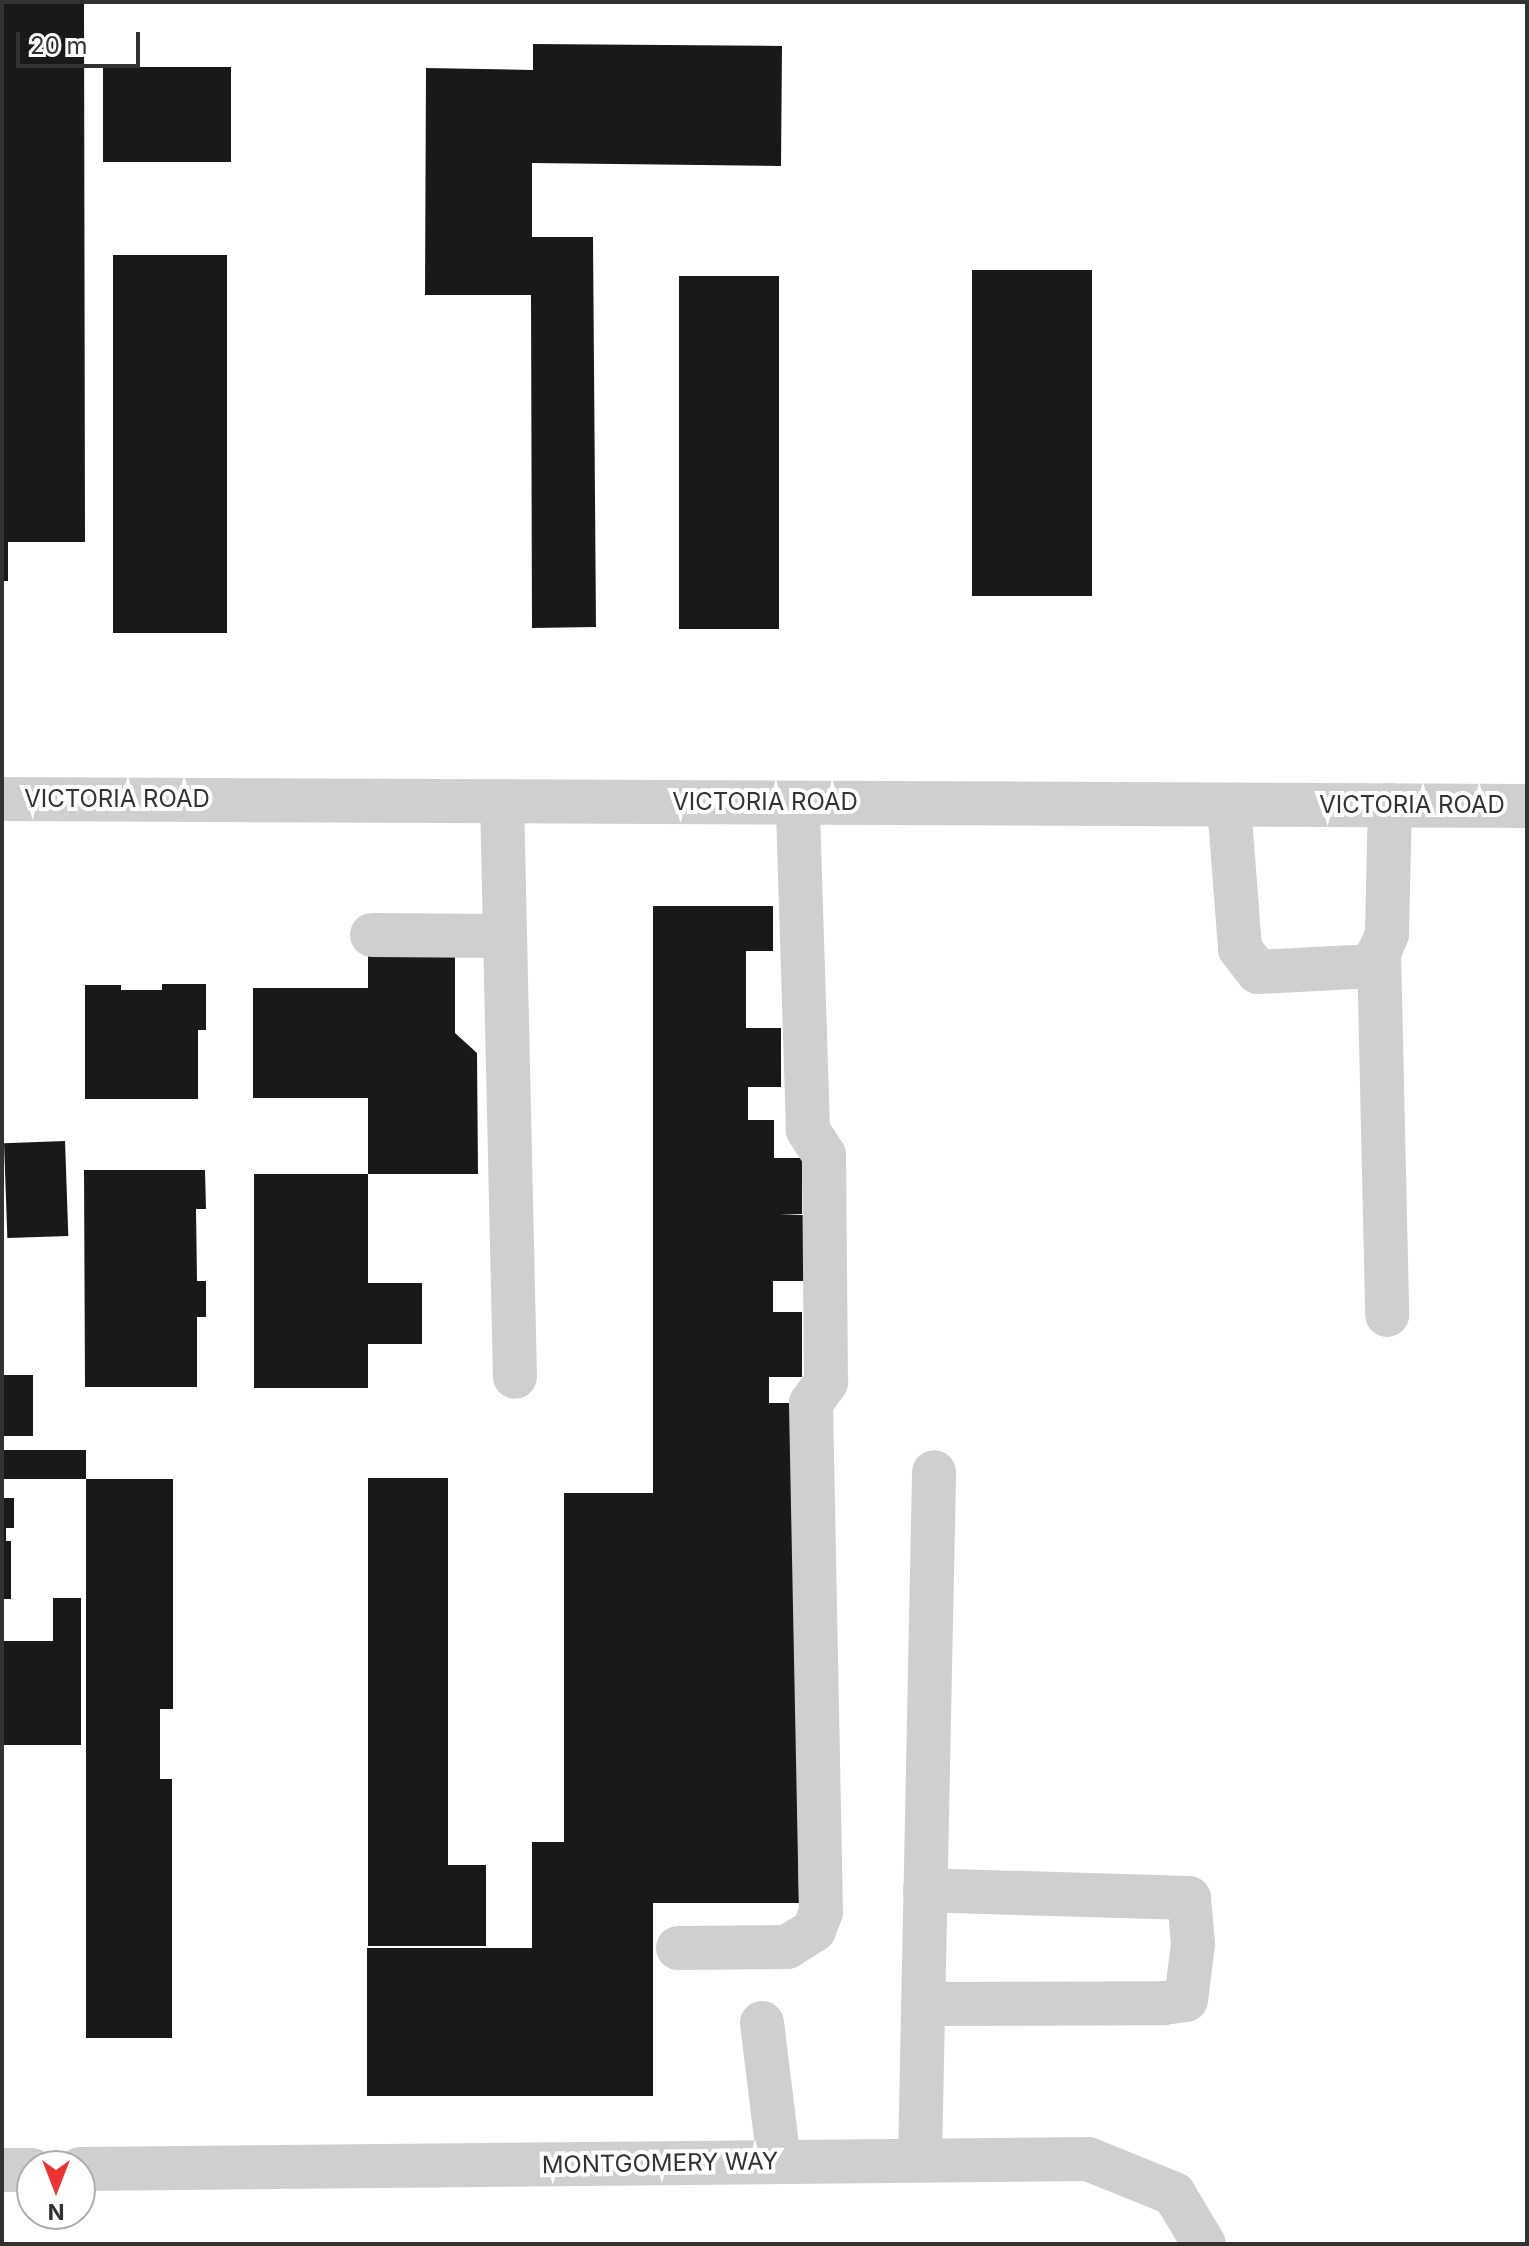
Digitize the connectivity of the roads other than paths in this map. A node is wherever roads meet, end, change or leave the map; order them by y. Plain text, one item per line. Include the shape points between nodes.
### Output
1 (2, 799) edge
2 (502, 801) junction
3 (798, 803) junction
4 (1229, 805) junction
5 (1390, 805) junction
6 (1527, 806) edge
7 (372, 935) dead end
8 (505, 936) junction
9 (1379, 952) junction
10 (1387, 1315) dead end
11 (515, 1377) dead end
12 (934, 1472) dead end
13 (925, 1890) junction
14 (678, 1948) dead end
15 (923, 2004) junction
16 (762, 2023) dead end
17 (920, 2160) junction
18 (779, 2162) junction
19 (96, 2169) edge
20 (1204, 2244) edge

1 - 2 street, VICTORIA ROAD
2 - 3 street, VICTORIA ROAD
2 - 8 street
3 - 4 street, VICTORIA ROAD
3 - 14 street via 808,1130 824,1155 826,1382 811,1403 821,1912 814,1930 787,1947
4 - 5 street, VICTORIA ROAD
4 - 9 street via 1240,949 1258,972 1374,966
5 - 6 street, VICTORIA ROAD
5 - 9 street via 1387,934
7 - 8 street
8 - 11 street
9 - 10 street
12 - 13 street
13 - 15 street
13 - 15 street via 1189,1898 1193,1944 1186,2000
15 - 17 street
16 - 18 street
17 - 18 street, MONTGOMERY WAY
17 - 20 street, MONTGOMERY WAY via 1088,2159 1174,2194
18 - 19 street, MONTGOMERY WAY

